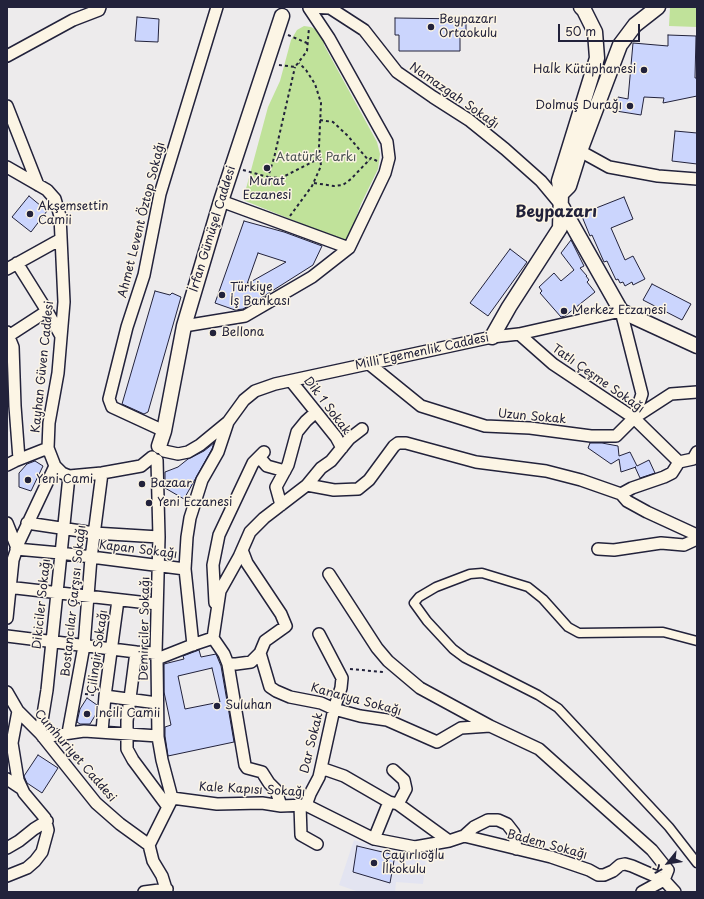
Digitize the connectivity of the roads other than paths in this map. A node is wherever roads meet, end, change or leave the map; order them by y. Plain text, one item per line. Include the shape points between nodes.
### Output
1 (100, 7) edge
2 (217, 7) edge
3 (309, 7) edge
4 (580, 7) edge
5 (658, 7) edge
6 (284, 10) edge
7 (7, 56) edge
8 (7, 106) edge
9 (580, 151) junction
10 (7, 167) edge
11 (697, 179) edge
12 (38, 185) junction
13 (561, 199) junction
14 (221, 201) junction
15 (61, 239) junction
16 (348, 248) junction
17 (17, 263) junction
18 (7, 269) edge
19 (47, 311) junction
20 (621, 311) junction
21 (184, 326) junction
22 (519, 334) junction
23 (8, 335) edge
24 (61, 336) junction
25 (492, 337) junction
26 (697, 346) edge
27 (368, 363) junction
28 (291, 381) junction
29 (697, 392) edge
30 (11, 408) edge
31 (316, 412) junction
32 (634, 418) junction
33 (229, 420) junction
34 (362, 429) dead end
35 (164, 431) junction
36 (48, 448) junction
37 (342, 448) junction
38 (158, 453) junction
39 (696, 458) edge
40 (20, 459) junction
41 (679, 462) junction
42 (7, 465) edge
43 (55, 466) junction
44 (285, 471) junction
45 (102, 472) junction
46 (69, 476) junction
47 (307, 485) junction
48 (621, 494) junction
49 (281, 505) junction
50 (7, 523) edge
51 (27, 523) junction
52 (64, 529) junction
53 (94, 533) junction
54 (697, 535) edge
55 (159, 537) junction
56 (697, 539) edge
57 (16, 548) junction
58 (598, 549) dead end
59 (242, 550) junction
60 (60, 553) junction
61 (91, 558) junction
62 (159, 566) junction
63 (185, 569) junction
64 (329, 574) dead end
65 (8, 587) edge
66 (56, 593) junction
67 (88, 596) junction
68 (118, 600) junction
69 (157, 604) junction
70 (7, 618) edge
71 (216, 618) junction
72 (319, 634) dead end
73 (7, 636) edge
74 (213, 638) junction
75 (697, 641) edge
76 (51, 642) junction
77 (193, 645) junction
78 (84, 646) junction
79 (112, 649) junction
80 (136, 652) junction
81 (260, 652) junction
82 (157, 656) junction
83 (228, 664) junction
84 (7, 692) edge
85 (105, 696) junction
86 (129, 699) junction
87 (157, 703) junction
88 (334, 708) junction
89 (18, 711) junction
90 (490, 726) junction
91 (102, 732) junction
92 (68, 733) junction
93 (126, 734) junction
94 (41, 735) junction
95 (158, 736) junction
96 (321, 768) junction
97 (392, 770) dead end
98 (7, 779) edge
99 (22, 789) junction
100 (170, 802) junction
101 (394, 803) junction
102 (303, 805) junction
103 (281, 806) junction
104 (47, 821) junction
105 (464, 836) junction
106 (374, 839) junction
107 (449, 841) junction
108 (317, 844) dead end
109 (149, 845) junction
110 (7, 848) edge
111 (516, 849) junction
112 (697, 863) edge
113 (7, 876) edge
114 (664, 880) junction
115 (167, 890) edge
116 (144, 892) edge
117 (642, 892) edge
118 (675, 892) edge

1 - 7 street via 100,10 73,20
2 - 35 street, Ahmet Levent Öztop Sokağı via 160,194 144,275 126,326 109,399 112,407
3 - 13 street, Namazgah Sokağı via 330,8 364,30 397,72 469,120
3 - 16 street via 387,142 389,158 385,173
4 - 13 street via 595,32 597,58 559,181
5 - 9 street via 635,25 620,45
6 - 14 street, İrfan Gümüşel Caddesi
8 - 12 street
9 - 11 street via 609,167 658,176
9 - 13 street via 569,186
10 - 12 street, Kayhan Güven Caddesi
12 - 15 street, Kayhan Güven Caddesi via 55,199 60,216
13 - 20 street
13 - 25 street via 560,228
14 - 16 street
14 - 21 street, İrfan Gümüşel Caddesi
15 - 17 street
15 - 24 street, Kayhan Güven Caddesi via 64,302
16 - 21 street via 312,277 245,316
17 - 18 street
17 - 19 street
19 - 23 street
19 - 24 street
20 - 22 street, Milli Egemenlik Caddesi
20 - 26 street
20 - 32 street via 642,394
21 - 35 street, İrfan Gümüşel Caddesi
22 - 25 street, Milli Egemenlik Caddesi
22 - 32 street, Tatlı Çeşme Sokağı via 553,364
23 - 30 street via 13,347
24 - 36 street, Kayhan Güven Caddesi
25 - 27 street, Milli Egemenlik Caddesi
27 - 28 street, Milli Egemenlik Caddesi
27 - 32 street, Uzun Sokak via 421,406 485,426 616,436
28 - 31 street, Dik 1 Sokak
28 - 33 street, Milli Egemenlik Caddesi via 255,391 244,400
29 - 32 street, Uzun Sokak via 671,394
30 - 40 street
31 - 37 street, Dik 1 Sokak
31 - 44 street via 297,432
32 - 41 street, Tatlı Çeşme Sokağı
33 - 38 street, Milli Egemenlik Caddesi via 188,452
33 - 63 street via 218,452 202,480 190,518 186,537
34 - 37 street
35 - 38 street, İrfan Gümüşel Caddesi
36 - 40 street
36 - 43 street, Kayhan Güven Caddesi
37 - 47 street
38 - 45 street via 141,466
38 - 55 street, Demirciler Sokağı
39 - 41 street
40 - 42 street
41 - 48 street via 672,473
43 - 46 street
43 - 51 street
44 - 49 street via 276,487
44 - 71 street via 267,466 262,455 253,463 219,535 213,565
45 - 46 street
45 - 53 street, Bostancılar Çarşısı Sokağı
46 - 52 street, Dikiciler Sokağı
47 - 48 street via 334,490 358,489 369,480 394,446 406,443 476,462 546,471
47 - 49 street
48 - 54 street via 627,501 646,512
49 - 59 street via 250,532
50 - 57 street
51 - 52 street
51 - 57 street
52 - 53 street
52 - 60 street, Dikiciler Sokağı
53 - 55 street
53 - 61 street, Bostancılar Çarşısı Sokağı
55 - 62 street, Demirciler Sokağı
56 - 58 street via 684,545 661,544 614,550
57 - 60 street, Kapan Sokağı
57 - 65 street
59 - 71 street via 220,591
59 - 81 street via 286,626 265,641
60 - 61 street, Kapan Sokağı
60 - 66 street, Dikiciler Sokağı
61 - 62 street, Kapan Sokağı
61 - 67 street, Bostancılar Çarşısı Sokağı
62 - 63 street, Kapan Sokağı
62 - 69 street, Demirciler Sokağı
63 - 77 street
64 - 90 street via 388,661 420,688
65 - 66 street
65 - 70 street
66 - 67 street
66 - 76 street, Dikiciler Sokağı
67 - 68 street
67 - 78 street, Bostancılar Çarşısı Sokağı
68 - 69 street
68 - 79 street, Çilingir Sokağı
69 - 82 street, Demirciler Sokağı
71 - 74 street
72 - 88 street, Dar Sokak via 342,678
73 - 76 street
74 - 77 street
74 - 83 street
75 - 112 street via 663,632 579,633 568,626 528,587 482,573 470,574 436,587 414,602 427,621 465,658 558,708 669,827
76 - 78 street
76 - 94 street, Dikiciler Sokağı
77 - 82 street
78 - 79 street
78 - 92 street, Bostancılar Çarşısı Sokağı
79 - 80 street
79 - 85 street, Çilingir Sokağı
80 - 82 street
80 - 86 street
81 - 83 street via 251,662
81 - 88 street, Kanarya Sokağı via 270,687 290,697
82 - 87 street, Demirciler Sokağı
83 - 103 street via 245,766 262,772 276,790
84 - 89 street, Cumhuriyet Caddesi
85 - 86 street
85 - 91 street, Çilingir Sokağı
86 - 87 street
86 - 93 street
87 - 95 street, Demirciler Sokağı
88 - 90 street, Kanarya Sokağı via 360,716 387,720 437,742 461,728
88 - 96 street, Dar Sokak
89 - 94 street, Cumhuriyet Caddesi
89 - 99 street via 12,743
90 - 114 street via 538,748 652,850 668,870
91 - 92 street
91 - 93 street
92 - 94 street
93 - 95 street
93 - 100 street via 127,749 133,760
94 - 109 street, Cumhuriyet Caddesi via 96,803
95 - 100 street, Demirciler Sokağı
96 - 101 street via 344,776
96 - 102 street, Dar Sokak via 319,777
97 - 101 street via 404,780 406,789
98 - 99 street
99 - 104 street
100 - 103 street, Kale Kapısı Sokağı via 262,803
100 - 109 street
101 - 106 street
101 - 107 street
102 - 103 street, Kale Kapısı Sokağı
102 - 106 street, Kale Kapısı Sokağı
102 - 108 street via 301,835
104 - 110 street
104 - 113 street via 48,830 42,852 27,868
105 - 107 street, Kale Kapısı Sokağı
105 - 111 street, Badem Sokağı
105 - 111 street via 488,820 498,820 507,824 514,833
106 - 107 street, Kale Kapısı Sokağı via 415,847
109 - 115 street via 153,861
111 - 114 street, Badem Sokağı via 551,857 598,875 604,875 625,864
114 - 117 street
114 - 118 street
115 - 116 street

